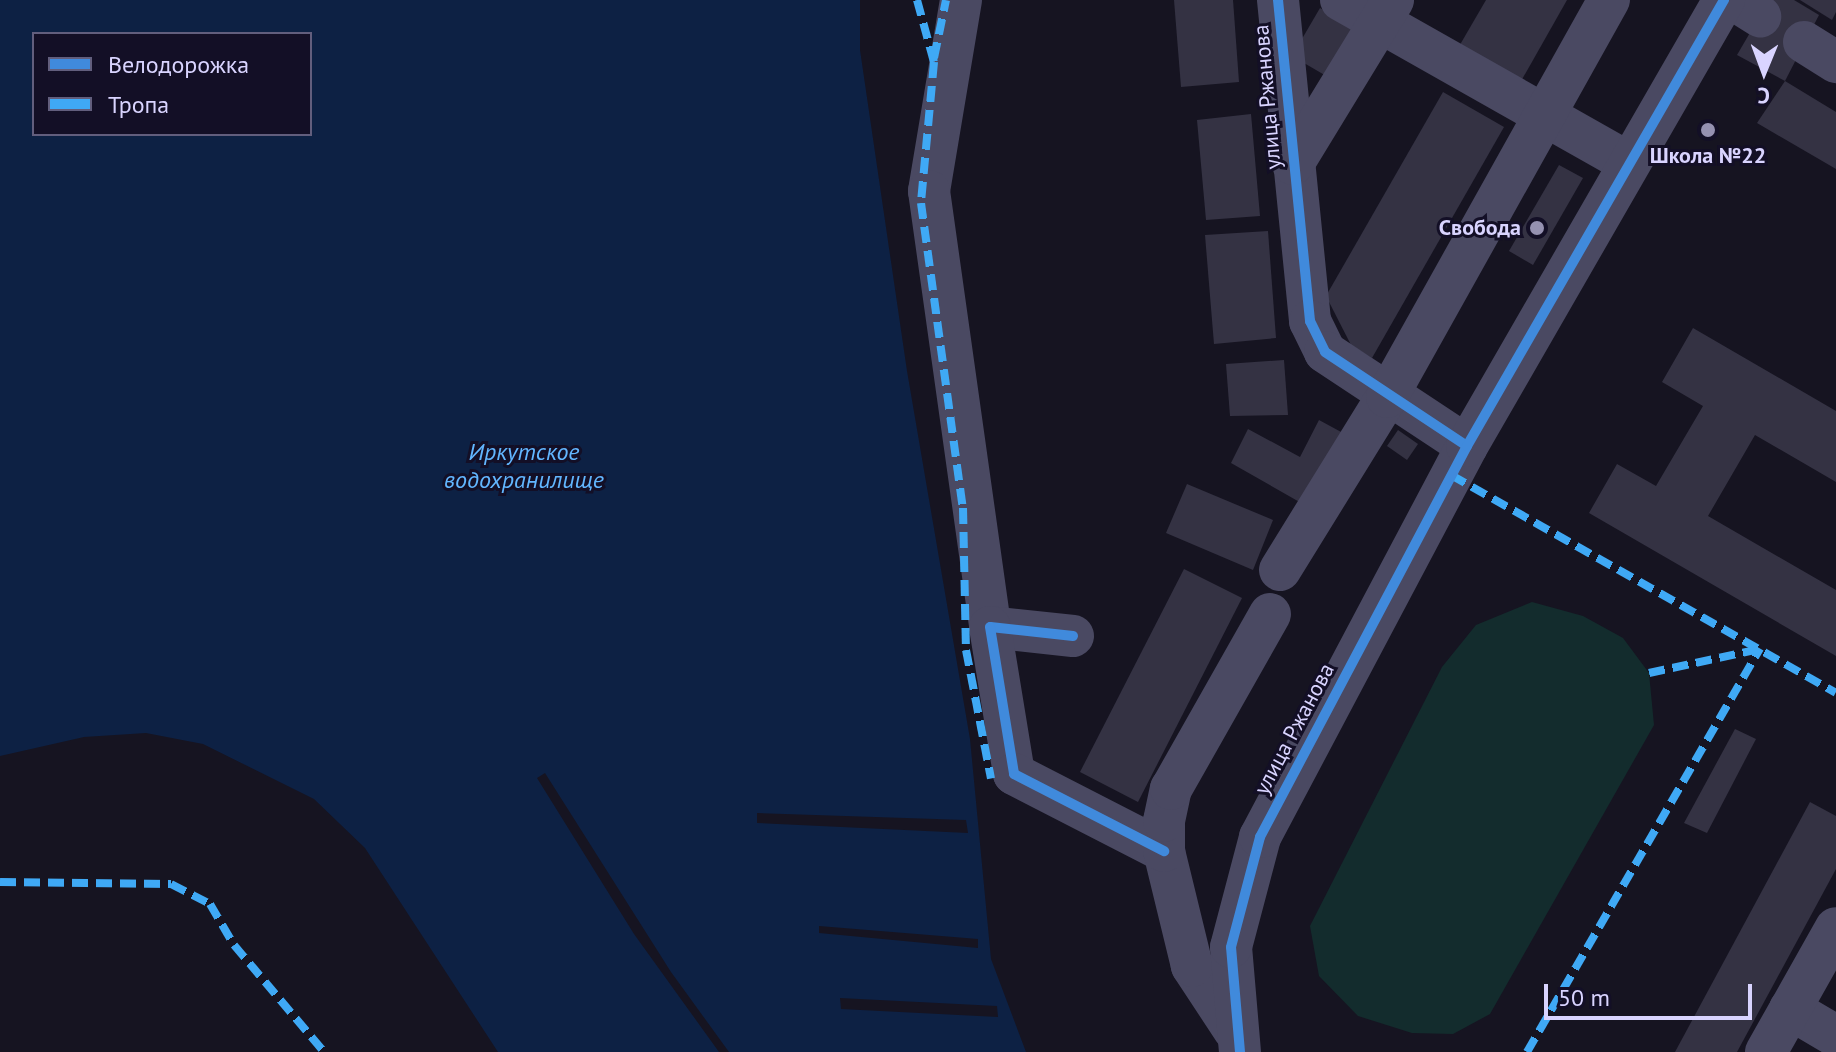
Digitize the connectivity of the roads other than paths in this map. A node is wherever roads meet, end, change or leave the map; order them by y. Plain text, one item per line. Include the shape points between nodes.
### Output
1 (961, 0) edge
2 (1278, 0) edge
3 (1341, 0) edge
4 (1609, 0) edge
5 (1739, 5) edge
6 (1386, 11) edge
7 (1541, 117) junction
8 (1629, 163) junction
9 (1293, 164) junction
10 (1387, 397) junction
11 (1467, 446) junction
12 (1280, 570) dead end
13 (1270, 614) dead end
14 (990, 627) junction
15 (1073, 636) dead end
16 (1164, 851) junction
17 (1836, 928) edge
18 (1790, 1009) junction
19 (1836, 1036) edge
20 (1237, 1042) edge
21 (1766, 1052) edge

1 - 14 street via 929,191
2 - 9 street, улица Ржанова
3 - 6 street
4 - 7 street
5 - 8 street, улица Ржанова
6 - 7 street
6 - 9 street
7 - 8 street
7 - 10 street
8 - 11 street, улица Ржанова
9 - 10 street, улица Ржанова via 1310,321 1325,352
10 - 11 street, улица Ржанова
10 - 12 street
11 - 20 street, улица Ржанова via 1260,837 1231,947
13 - 16 street via 1171,789
14 - 15 street
14 - 16 street via 1014,774
16 - 20 street via 1192,966
17 - 18 street
18 - 19 street
18 - 21 street

